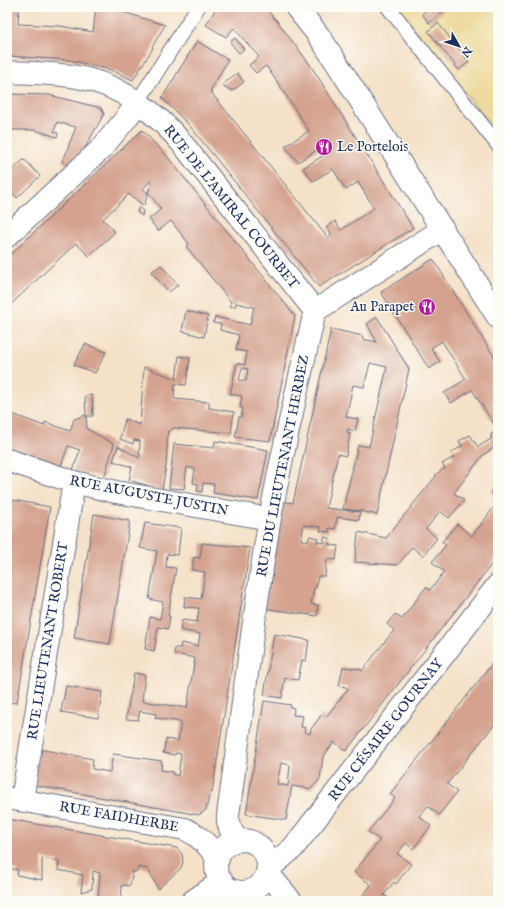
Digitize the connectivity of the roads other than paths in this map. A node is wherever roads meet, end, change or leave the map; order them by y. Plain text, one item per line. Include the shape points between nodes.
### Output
1 (198, 7) edge
2 (296, 7) edge
3 (388, 7) edge
4 (7, 72) edge
5 (137, 103) junction
6 (498, 145) edge
7 (443, 229) junction
8 (7, 236) edge
9 (315, 312) junction
10 (498, 317) edge
11 (7, 460) edge
12 (74, 482) junction
13 (270, 519) junction
14 (498, 585) edge
15 (15, 799) edge
16 (239, 841) junction
17 (218, 859) junction
18 (268, 871) junction
19 (233, 891) edge
20 (193, 901) edge
21 (291, 901) edge

1 - 5 lane
2 - 7 street via 319,36
3 - 6 lane
4 - 5 street, RUE DE L'AMIRAL COURBET via 78,77 106,85
5 - 8 street via 101,149
5 - 9 street, RUE DE L'AMIRAL COURBET via 175,134
7 - 9 street
7 - 10 street
9 - 13 street, RUE DU LIEUTENANT HERBEZ
11 - 12 street, RUE AUGUSTE JUSTIN
12 - 13 street, RUE AUGUSTE JUSTIN via 116,492
12 - 15 street, RUE LIEUTENANT ROBERT
13 - 16 street, RUE DU LIEUTENANT HERBEZ via 228,815 231,832
14 - 18 street, RUE CÉSAIRE GOURNAY via 293,848
15 - 17 street, RUE FAIDHERBE via 185,829 196,834
16 - 17 street via 224,848
16 - 18 street via 256,844 262,849 267,858
17 - 19 street via 217,872
18 - 19 street via 257,887 247,892
18 - 21 street
19 - 20 street

